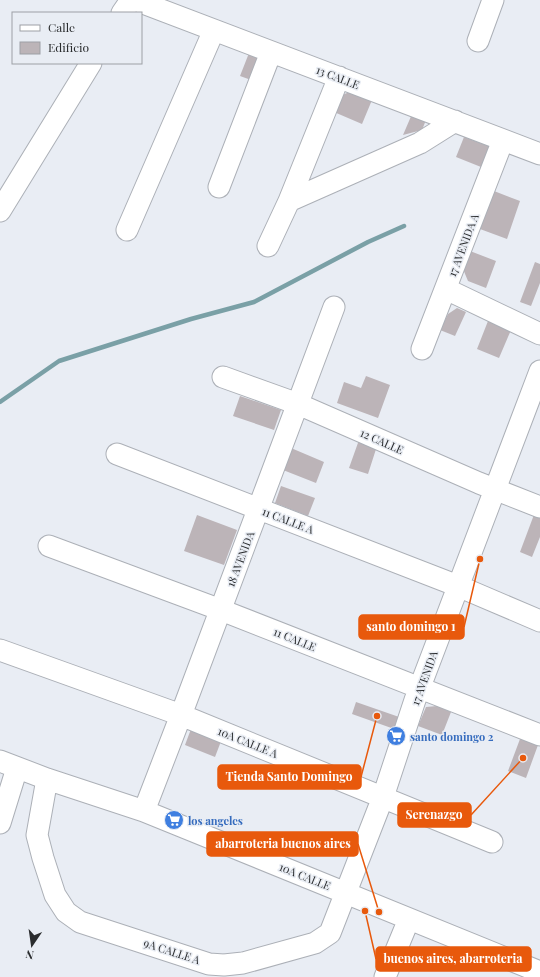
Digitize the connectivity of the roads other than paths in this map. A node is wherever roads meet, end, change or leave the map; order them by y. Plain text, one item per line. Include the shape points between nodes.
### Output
1 (131, 0) edge
2 (135, 0) edge
3 (493, 0) edge
4 (123, 12) edge
5 (214, 30) junction
6 (478, 41) dead end
7 (271, 52) junction
8 (90, 64) edge
9 (339, 77) junction
10 (455, 121) junction
11 (503, 140) junction
12 (540, 154) edge
13 (219, 187) dead end
14 (289, 201) junction
15 (0, 211) edge
16 (127, 230) dead end
17 (268, 246) dead end
18 (446, 289) junction
19 (334, 307) dead end
20 (540, 334) edge
21 (422, 349) dead end
22 (540, 371) edge
23 (223, 377) dead end
24 (298, 404) junction
25 (117, 454) dead end
26 (494, 489) junction
27 (540, 507) edge
28 (258, 509) junction
29 (50, 546) dead end
30 (458, 586) junction
31 (221, 610) junction
32 (540, 621) edge
33 (0, 650) edge
34 (420, 688) junction
35 (181, 715) junction
36 (540, 735) edge
37 (9, 765) edge
38 (47, 779) junction
39 (383, 797) junction
40 (144, 810) junction
41 (0, 823) edge
42 (492, 842) dead end
43 (347, 893) junction
44 (409, 919) junction
45 (301, 947) joint
46 (540, 972) edge
47 (385, 977) edge

1 - 4 street
2 - 5 street, 13 CALLE
3 - 6 street
5 - 7 street, 13 CALLE
5 - 16 street
7 - 9 street, 13 CALLE
7 - 13 street
8 - 15 street
9 - 10 street, 13 CALLE
9 - 14 street
10 - 11 street, 13 CALLE
10 - 14 street via 420,143
11 - 12 street, 13 CALLE
11 - 18 street, 17 AVENIDA A
14 - 17 street
18 - 20 street
18 - 21 street, 17 AVENIDA A
19 - 24 street, 18 AVENIDA
22 - 26 street, 17 AVENIDA
23 - 24 street, 12 CALLE
24 - 26 street, 12 CALLE
24 - 28 street, 18 AVENIDA
25 - 28 street, 11 CALLE A
26 - 27 street, 12 CALLE
26 - 30 street, 17 AVENIDA
28 - 30 street, 11 CALLE A
28 - 31 street, 18 AVENIDA
29 - 31 street, 11 CALLE
30 - 32 street, 11 CALLE A
30 - 34 street, 17 AVENIDA
31 - 34 street, 11 CALLE
31 - 35 street, 18 AVENIDA
33 - 35 street, 10A CALLE A
34 - 36 street, 11 CALLE
34 - 39 street, 17 AVENIDA
35 - 39 street, 10A CALLE A
35 - 40 street, 18 AVENIDA
37 - 38 street, 10A CALLE
37 - 41 street
38 - 40 street, 10A CALLE
38 - 45 street, 9A CALLE A via 37,835 55,895 66,912 80,922 209,964 243,963
39 - 42 street, 10A CALLE A
39 - 43 street, 17 AVENIDA
40 - 43 street, 10A CALLE
43 - 44 street, 10A CALLE
43 - 45 street, 17 AVENIDA via 330,933 315,943
44 - 46 street, 10A CALLE
44 - 47 street

